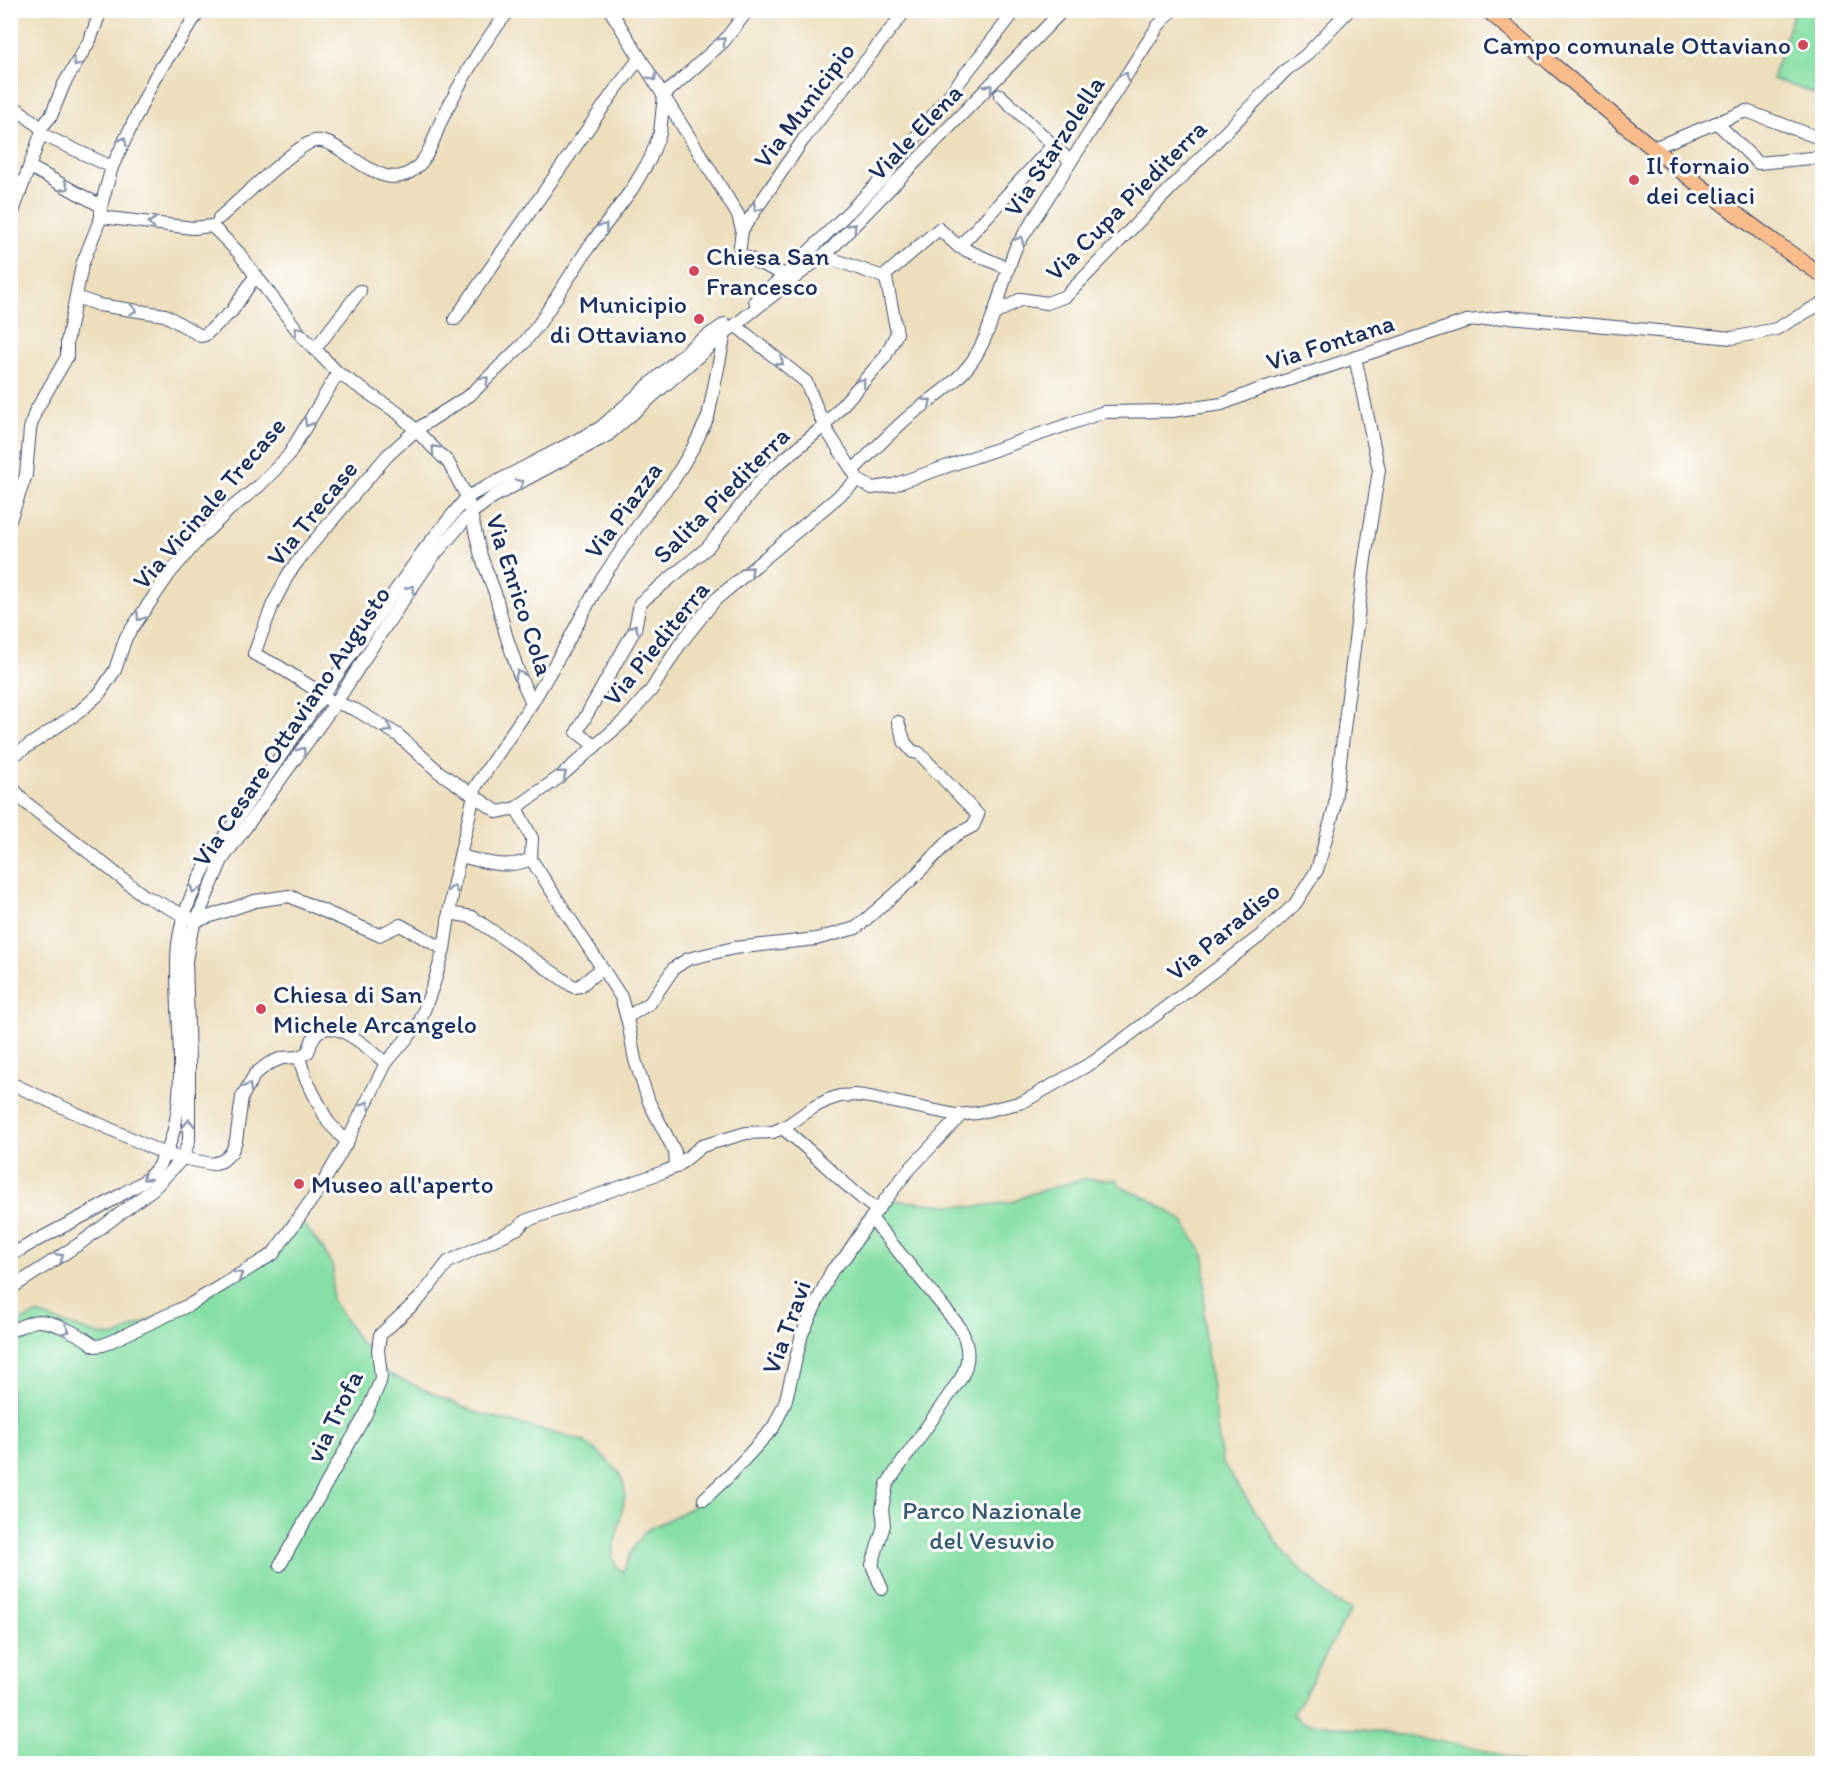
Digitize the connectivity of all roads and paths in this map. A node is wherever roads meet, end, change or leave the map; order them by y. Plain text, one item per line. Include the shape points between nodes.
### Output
1 (101, 10) edge
2 (200, 10) edge
3 (510, 10) edge
4 (610, 10) edge
5 (906, 10) edge
6 (1016, 10) edge
7 (1063, 10) edge
8 (1172, 10) edge
9 (1349, 10) edge
10 (1487, 10) edge
11 (746, 11) edge
12 (640, 58) junction
13 (664, 95) junction
14 (1000, 95) dead end
15 (10, 103) edge
16 (1717, 123) junction
17 (41, 131) junction
18 (1822, 139) edge
19 (1053, 145) junction
20 (1653, 148) junction
21 (1822, 157) edge
22 (1070, 161) junction
23 (30, 167) junction
24 (112, 167) junction
25 (101, 212) junction
26 (219, 218) dead end
27 (10, 220) edge
28 (742, 230) junction
29 (959, 247) junction
30 (824, 256) junction
31 (1007, 268) junction
32 (256, 275) junction
33 (1822, 275) edge
34 (790, 277) junction
35 (883, 277) junction
36 (360, 291) dead end
37 (76, 297) junction
38 (1822, 303) edge
39 (993, 315) junction
40 (455, 319) dead end
41 (730, 329) junction
42 (315, 349) junction
43 (1355, 357) junction
44 (338, 373) junction
45 (824, 426) junction
46 (417, 429) junction
47 (855, 475) junction
48 (467, 497) junction
49 (470, 514) junction
50 (10, 520) edge
51 (321, 697) junction
52 (337, 701) junction
53 (532, 703) junction
54 (898, 722) dead end
55 (595, 746) junction
56 (10, 758) edge
57 (10, 785) edge
58 (473, 796) junction
59 (516, 808) junction
60 (460, 856) junction
61 (531, 859) junction
62 (449, 913) junction
63 (183, 914) junction
64 (196, 921) junction
65 (444, 949) junction
66 (602, 968) junction
67 (627, 1017) junction
68 (299, 1057) junction
69 (386, 1064) junction
70 (10, 1083) edge
71 (961, 1115) junction
72 (782, 1128) junction
73 (347, 1142) junction
74 (167, 1155) junction
75 (183, 1158) junction
76 (676, 1167) junction
77 (874, 1214) junction
78 (10, 1256) edge
79 (10, 1289) edge
80 (10, 1331) edge
81 (704, 1499) dead end
82 (280, 1565) dead end
83 (882, 1589) dead end

1 -> 17 street via 90,40
24 -> 2 street via 155,77
3 - 26 street via 477,54 417,167 390,178 324,141 314,141 289,157
4 - 12 street
5 -> 28 street, Via Municipio via 803,140
6 - 34 street, Viale Elena via 886,175
30 -> 7 street, Viale Elena
22 -> 8 street, Via Starzolella
9 - 39 street, Via Cupa Piediterra via 1066,296 1047,303 1021,299
10 - 20 main road
13 -> 11 street via 724,41
12 -> 13 street
12 - 40 street
13 - 28 street via 738,215
46 -> 13 street, Via Trecase via 470,395 539,324 650,159 660,133
14 - 19 street
15 - 17 street
16 - 18 street via 1746,111
16 - 20 street
16 - 21 street via 1758,163
17 - 23 street
17 - 24 street
19 - 22 street
19 - 29 street
20 - 33 main road
31 -> 22 street, Via Starzolella via 1028,226
23 -> 25 street
23 - 27 street
24 - 25 street
32 -> 25 street, Via Enrico Cola via 212,226 193,228
25 - 37 street via 82,265
28 - 34 street via 739,254
29 - 31 street
29 - 35 street via 939,229
30 - 34 street, Viale Elena
30 - 35 street
31 - 39 street, Via Starzolella
37 -> 32 street via 165,315 201,336 232,311
42 -> 32 street, Via Enrico Cola
34 - 41 street, Via Cesare Ottaviano Augusto
34 - 48 street via 694,345 600,428
45 -> 35 street via 885,357 897,333
36 - 42 street
37 - 50 street via 66,357 35,412 26,475
38 - 43 street, Via Fontana via 1776,329 1732,338 1509,317 1467,321
47 -> 39 street via 907,419 962,372 978,352
41 -> 45 street via 806,382
49 -> 41 street, Via Cesare Ottaviano Augusto via 493,497 608,435
41 - 53 street, Via Piazza via 708,417 694,446 601,580
42 - 44 street, Via Enrico Cola
43 - 47 street, Via Fontana via 1221,404 1172,411 1104,412 893,485 872,488
43 - 71 street, Via Paradiso via 1379,470 1334,810 1317,870 1295,904 1264,933 1095,1061 1023,1102
44 - 46 street, Via Enrico Cola
44 -> 56 street, Via Vicinale Trecase via 288,456 200,538 170,573 126,637 115,670 99,694
45 - 47 street
55 -> 45 street, Salita Piediterra via 577,732 635,629 640,603 707,548 765,475
48 -> 46 street, Via Enrico Cola via 448,462
46 - 51 street, Via Trecase via 387,456 289,573 258,641 254,654 316,690
55 -> 47 street, Via Piediterra via 652,689 680,644 715,600
48 - 49 street, Via Enrico Cola
48 - 51 street, Via Cesare Ottaviano Augusto via 423,551
52 -> 49 street, Via Cesare Ottaviano Augusto via 432,558
53 -> 49 street, Via Enrico Cola via 506,635
51 - 52 street
51 -> 63 street, Via Cesare Ottaviano Augusto via 211,856
52 -> 58 street via 398,735
64 -> 52 street, Via Cesare Ottaviano Augusto via 222,860
53 - 58 street, Via Enrico Cola
54 - 67 street via 905,743 978,815 973,826 954,836 856,928 816,939 734,948 688,959 674,968 650,1003
59 -> 55 street, Via Piediterra
57 - 63 street via 25,802 142,895
58 - 59 street via 498,812
58 - 60 street, Via Enrico Cola
59 - 61 street via 532,838
60 - 61 street via 501,866
62 -> 60 street, Via Enrico Cola
61 - 66 street
62 - 65 street, Via Enrico Cola
62 - 66 street via 472,917 574,987
63 - 64 street
63 - 74 street, Via Cesare Ottaviano Augusto via 177,960 177,1113
64 - 65 street via 255,901 289,896 379,935 400,925
75 -> 64 street, Via Cesare Ottaviano Augusto via 189,1140 186,961
65 - 69 street, Via Enrico Cola via 419,1024
66 - 67 street via 621,997
67 - 76 street via 635,1060 649,1102 675,1152
68 - 69 street via 308,1052 315,1034 334,1029 349,1034
68 - 73 street via 328,1122
75 -> 68 street via 212,1164 222,1161 236,1141 242,1097 255,1074 282,1058
73 -> 69 street, Via Enrico Cola
70 - 74 street
71 - 72 street, Via Paradiso via 863,1096 840,1096
71 - 77 street, Via Travi
72 - 76 street, Via Paradiso via 746,1133 702,1146
72 - 77 street
80 -> 73 street, Via Enrico Cola via 38,1321 103,1346 191,1304 273,1254
74 - 75 street
74 -> 78 street, Via Cesare Ottaviano Augusto via 148,1178
79 -> 75 street via 153,1189
76 - 82 street, via Trofa via 525,1221 448,1262 421,1297 380,1335 380,1382 366,1414
77 - 81 street, Via Travi via 822,1289 802,1334 785,1403 773,1428
77 - 83 street via 959,1326 969,1356 962,1378 887,1484 882,1509 884,1525 872,1565

